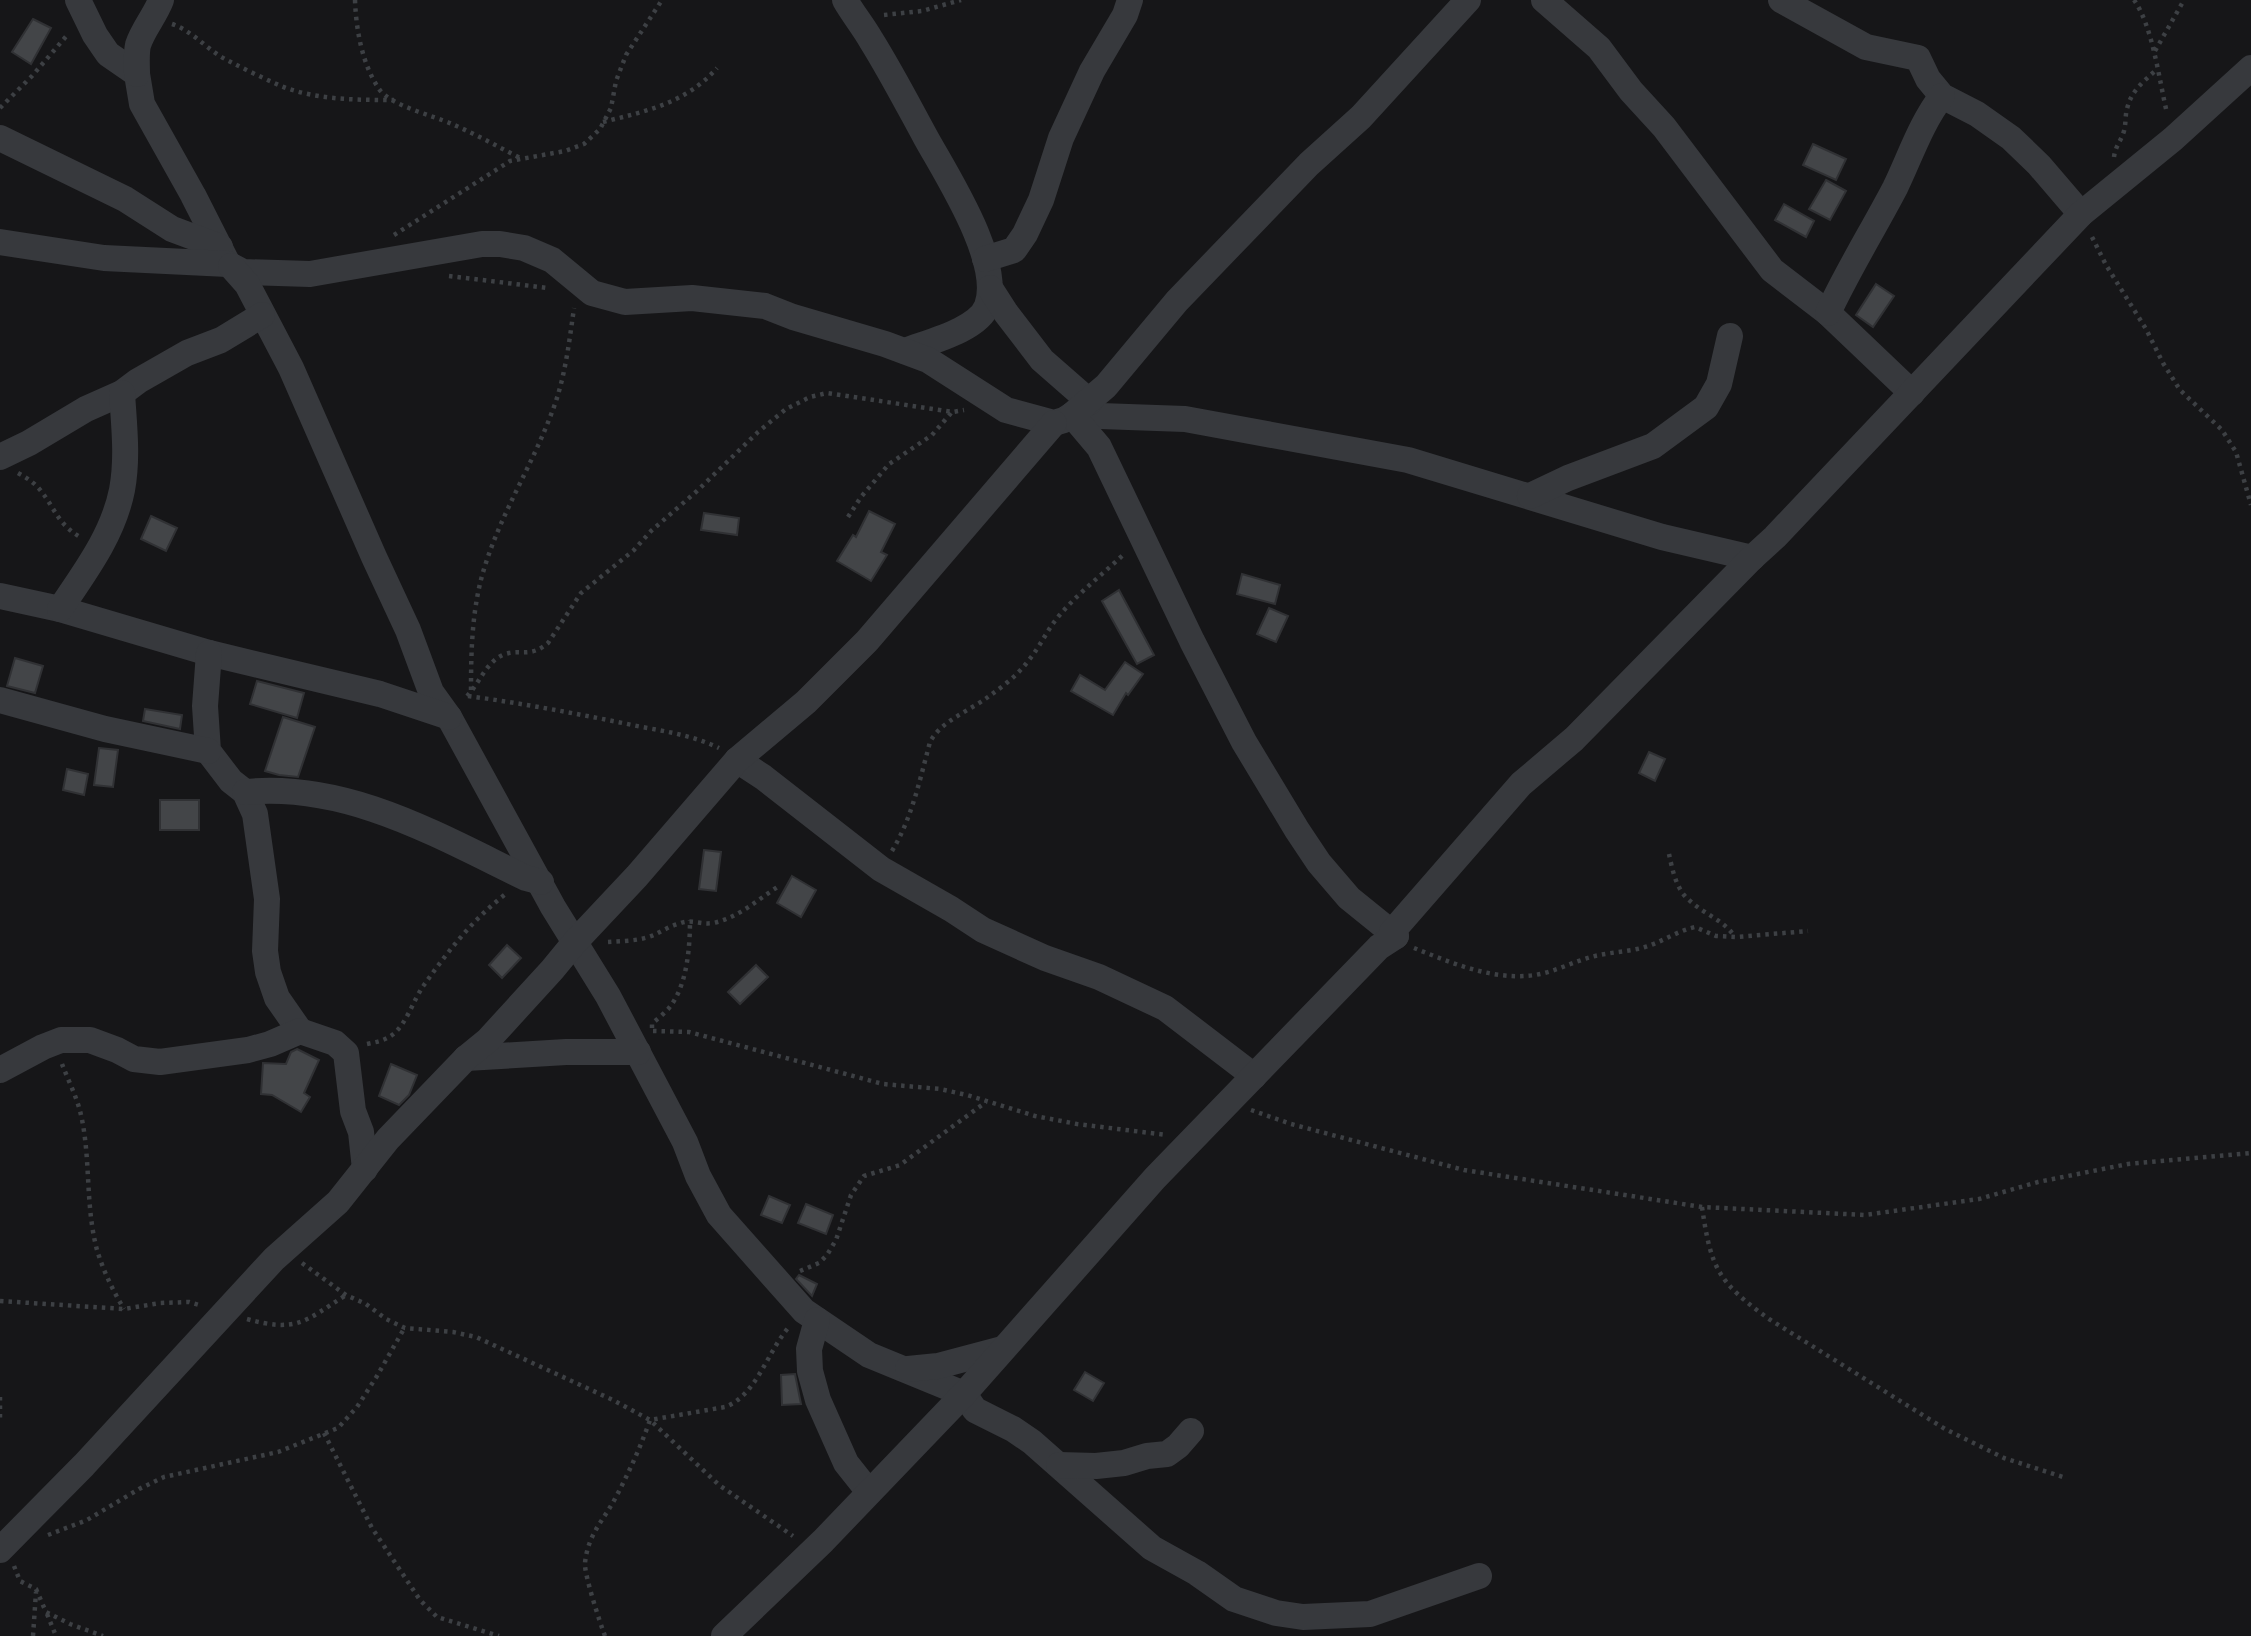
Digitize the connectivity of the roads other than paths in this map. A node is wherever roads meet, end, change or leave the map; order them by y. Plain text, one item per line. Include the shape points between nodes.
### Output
1 (1130, 0) edge
2 (1468, 0) edge
3 (1544, 0) edge
4 (1781, 0) edge
5 (82, 7) edge
6 (159, 7) edge
7 (850, 9) edge
8 (2251, 68) edge
9 (137, 74) junction
10 (1942, 96) junction
11 (0, 138) edge
12 (2081, 214) junction
13 (0, 242) edge
14 (226, 259) junction
15 (985, 259) junction
16 (990, 288) junction
17 (1828, 313) junction
18 (262, 315) junction
19 (1730, 336) dead end
20 (905, 351) junction
21 (122, 393) junction
22 (1912, 393) junction
23 (1072, 413) junction
24 (4, 462) edge
25 (1530, 496) junction
26 (1752, 558) junction
27 (0, 596) edge
28 (60, 609) junction
29 (209, 653) junction
30 (0, 700) edge
31 (449, 717) junction
32 (208, 751) junction
33 (737, 761) junction
34 (245, 792) junction
35 (533, 880) junction
36 (1394, 934) junction
37 (577, 940) junction
38 (300, 1031) junction
39 (641, 1042) junction
40 (466, 1058) junction
41 (0, 1070) edge
42 (1254, 1076) junction
43 (365, 1169) junction
44 (810, 1315) junction
45 (1002, 1349) junction
46 (904, 1368) junction
47 (964, 1394) junction
48 (1191, 1430) dead end
49 (1059, 1465) junction
50 (869, 1492) junction
51 (3, 1541) edge
52 (1479, 1576) dead end
53 (724, 1636) edge

1 - 15 street via 1061,138 1025,234 1014,250
2 - 23 street via 1361,117 1177,301 1106,386
3 - 17 street via 1599,48 1772,270
4 - 10 street via 1866,47 1918,58
5 - 9 street via 108,54
6 - 9 street via 137,48
7 - 15 street via 959,196
8 - 12 street
9 - 14 street via 142,104
10 - 12 street via 2011,138
10 - 17 street via 1929,113
11 - 14 street via 125,199
12 - 22 street
13 - 14 street via 104,258
14 - 18 street via 247,284
14 - 20 street via 243,272 310,274 500,244 552,260 582,290 625,302 692,298 765,306
15 - 16 street
16 - 20 street via 987,306 967,327
16 - 23 street via 1042,360
17 - 22 street
18 - 21 street
18 - 31 street via 291,368 431,692
19 - 25 street via 1719,384 1706,407 1653,446
20 - 23 street via 928,360 1006,410
21 - 24 street via 29,443
21 - 28 street via 125,463 116,513 103,543
22 - 26 street
23 - 25 street via 1198,421 1408,460
23 - 33 street via 867,641
23 - 36 street via 1099,447 1244,742 1297,830 1349,898
25 - 26 street via 1662,537
26 - 36 street via 1574,739 1521,784
27 - 28 street
28 - 29 street
29 - 31 street via 380,694
29 - 32 street
30 - 32 street
31 - 35 street
32 - 34 street
33 - 37 street
33 - 42 street via 881,869 983,930 1166,1008
34 - 35 street via 337,797 425,830
34 - 38 street via 255,814 267,899 268,972 277,998
35 - 37 street
36 - 42 street
37 - 39 street via 608,996
37 - 40 street via 488,1040
38 - 41 street via 248,1050 160,1062 134,1059 90,1040 61,1041
38 - 43 street via 335,1043 346,1053
39 - 40 street
39 - 44 street via 719,1215
40 - 43 street
42 - 45 street
43 - 51 street via 84,1465
44 - 46 street via 869,1355
44 - 50 street via 810,1371 818,1400 846,1463
45 - 46 street via 938,1366
45 - 47 street
46 - 47 street
47 - 49 street via 975,1409 1013,1429
47 - 50 street
48 - 49 street via 1167,1454 1106,1465
49 - 52 street via 1152,1548 1234,1599 1276,1613 1303,1617 1370,1614
50 - 53 street

